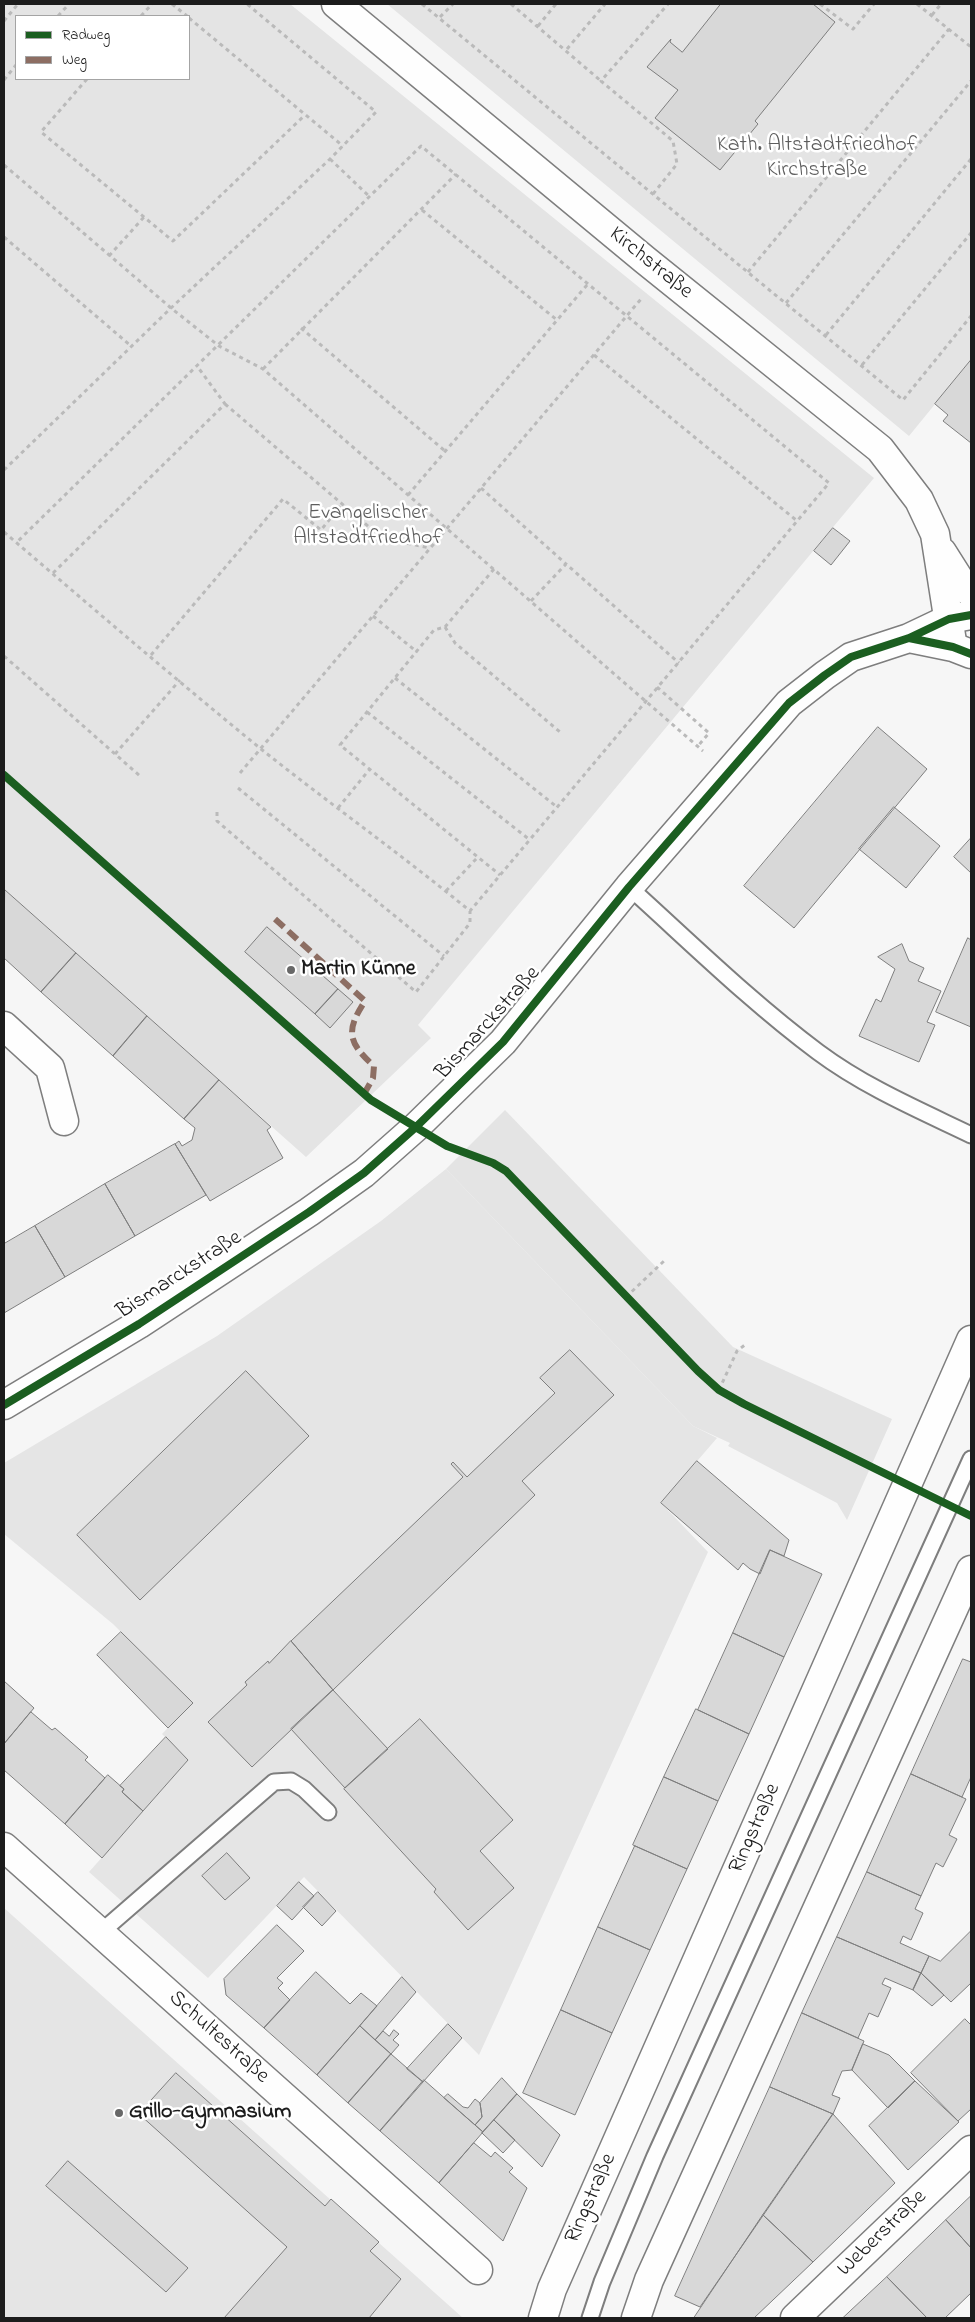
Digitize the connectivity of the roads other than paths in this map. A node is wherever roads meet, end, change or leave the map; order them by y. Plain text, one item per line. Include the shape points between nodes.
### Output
1 (336, 4) edge
2 (937, 544) junction
3 (971, 593) edge
4 (960, 617) edge
5 (909, 638) junction
6 (962, 651) edge
7 (629, 887) junction
8 (4, 1026) edge
9 (64, 1121) dead end
10 (971, 1135) edge
11 (971, 1340) edge
12 (4, 1405) edge
13 (971, 1459) edge
14 (971, 1570) edge
15 (964, 1607) edge
16 (328, 1812) dead end
17 (4, 1846) edge
18 (100, 1933) junction
19 (971, 2150) edge
20 (478, 2270) dead end
21 (543, 2318) edge
22 (590, 2318) edge
23 (636, 2318) edge
24 (795, 2318) edge

1 - 2 street, Kirchstraße via 662,274 880,449 920,500
2 - 3 street, Kirchstraße
2 - 4 street, Kirchstraße
4 - 5 street
4 - 6 street, Kirchstraße
5 - 6 street, Bismarckstraße
5 - 7 street, Bismarckstraße via 851,657 790,703
7 - 10 lane via 751,997 819,1052 890,1097
7 - 12 street, Bismarckstraße via 503,1042 364,1173 139,1324
8 - 9 street via 50,1068
11 - 21 street, Ringstraße via 552,2289
13 - 22 lane via 655,2156
14 - 15 street
15 - 23 street via 649,2280
16 - 18 lane via 291,1781 274,1782
17 - 18 street, Schultestraße
18 - 20 street, Schultestraße
19 - 24 street, Weberstraße

